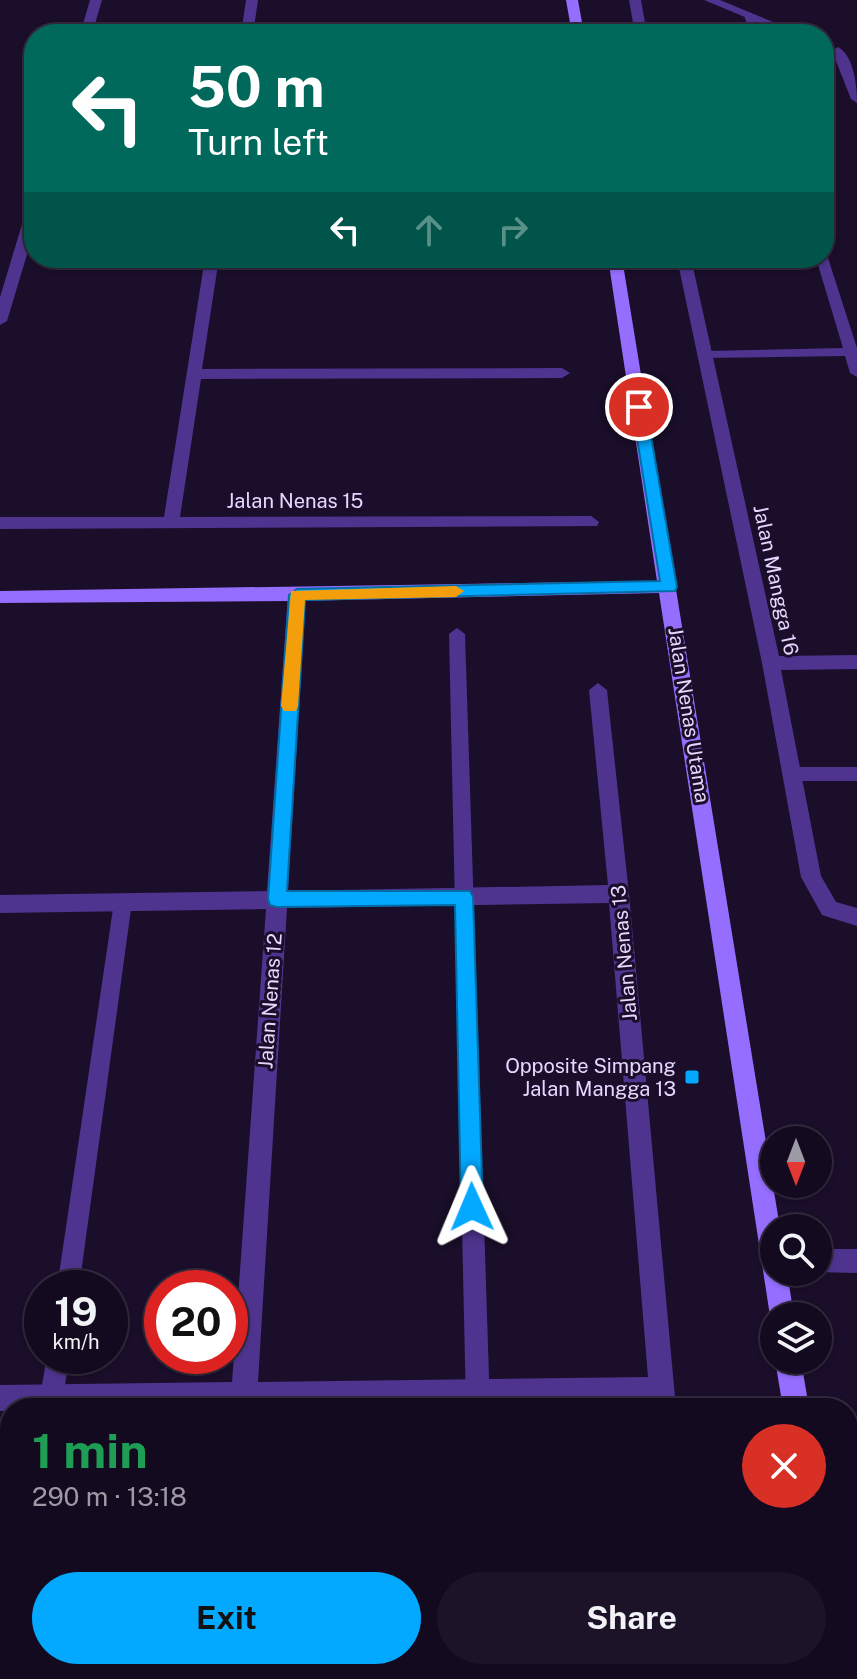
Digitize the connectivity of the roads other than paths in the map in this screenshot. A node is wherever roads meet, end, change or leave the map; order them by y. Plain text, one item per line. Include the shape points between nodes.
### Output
1 (96, 0) edge
2 (252, 0) edge
3 (572, 0) edge
4 (635, 0) edge
5 (710, 0) edge
6 (749, 15) junction
7 (89, 24) edge
8 (248, 24) edge
9 (576, 24) edge
10 (639, 24) edge
11 (752, 24) edge
12 (771, 24) edge
13 (834, 49) edge
14 (838, 51) junction
15 (857, 59) edge
16 (857, 99) edge
17 (24, 241) edge
18 (210, 268) edge
19 (617, 268) edge
20 (686, 268) edge
21 (825, 268) edge
22 (0, 321) edge
23 (854, 352) edge
24 (706, 355) junction
25 (562, 373) dead end
26 (857, 373) edge
27 (194, 374) junction
28 (591, 522) dead end
29 (0, 523) edge
30 (171, 523) junction
31 (669, 587) junction
32 (297, 595) junction
33 (0, 597) edge
34 (457, 634) dead end
35 (857, 662) edge
36 (771, 663) junction
37 (598, 690) dead end
38 (793, 774) junction
39 (857, 774) edge
40 (619, 894) junction
41 (464, 897) junction
42 (277, 899) junction
43 (123, 902) junction
44 (0, 904) edge
45 (857, 917) edge
46 (766, 1214) edge
47 (832, 1261) edge
48 (857, 1261) edge
49 (71, 1270) edge
50 (55, 1374) edge
51 (790, 1374) edge
52 (52, 1398) edge
53 (244, 1398) edge
54 (478, 1398) edge
55 (662, 1398) edge
56 (794, 1398) edge

1 - 7 street
2 - 8 street
3 - 9 street
4 - 10 street
5 - 6 street
6 - 11 lane
6 - 12 street
13 - 14 street
14 - 15 street
14 - 16 street
17 - 22 street
18 - 27 street
19 - 31 street, Jalan Nenas Utama
20 - 24 street, Jalan Mangga 16
21 - 23 lane
23 - 24 lane
23 - 26 lane
24 - 36 street, Jalan Mangga 16
25 - 27 street
27 - 30 street
28 - 30 street, Jalan Nenas 15
29 - 30 street, Jalan Nenas 15
31 - 32 street
31 - 46 street, Jalan Nenas Utama
32 - 33 street
32 - 42 street, Jalan Nenas 12
34 - 41 lane
35 - 36 street
36 - 38 street, Jalan Mangga 16
37 - 40 street, Jalan Nenas 13
38 - 39 lane
38 - 45 street, Jalan Mangga 16 via 811,877 829,909
40 - 41 street
40 - 55 street, Jalan Nenas 13
41 - 42 street
41 - 54 lane
42 - 43 street
42 - 53 street, Jalan Nenas 12
43 - 44 street
43 - 49 lane
47 - 48 street
50 - 52 lane
51 - 56 street

